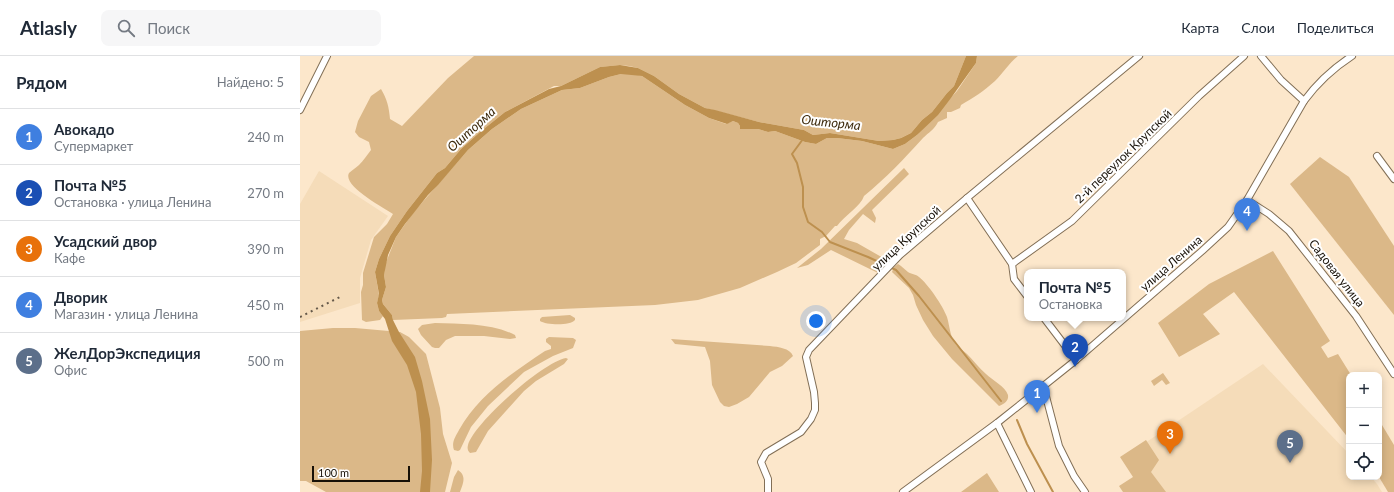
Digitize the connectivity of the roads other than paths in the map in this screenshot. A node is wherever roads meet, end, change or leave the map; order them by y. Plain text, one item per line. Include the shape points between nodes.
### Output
1 (327, 56) edge
2 (1138, 56) edge
3 (1244, 56) edge
4 (1261, 56) edge
5 (1352, 56) edge
6 (1304, 101) junction
7 (300, 110) edge
8 (1377, 156) dead end
9 (1394, 179) edge
10 (967, 198) junction
11 (1247, 200) junction
12 (1012, 264) junction
13 (1024, 292) edge
14 (1126, 317) edge
15 (1046, 321) edge
16 (1121, 321) edge
17 (1076, 360) junction
18 (1394, 374) edge
19 (1043, 385) junction
20 (997, 423) junction
21 (768, 492) edge
22 (904, 492) edge
23 (1031, 492) edge
24 (1085, 492) edge

1 - 7 street
2 - 10 street, улица Крупской
3 - 12 street, 2-й переулок Крупской via 1199,96 1072,221
4 - 6 street via 1281,80
5 - 6 street, улица Ленина via 1327,74
6 - 11 street, улица Ленина
8 - 9 street
10 - 12 street
10 - 21 street, улица Крупской via 892,263 809,350 806,357 814,392 814,410 801,432 766,453 761,462 768,479
11 - 14 street, улица Ленина via 1228,227
11 - 18 street, Садовая улица via 1289,231 1356,316
12 - 13 street via 1014,279
15 - 17 street
16 - 17 street, улица Ленина
17 - 19 street, улица Ленина
19 - 20 street, улица Ленина
19 - 24 street via 1059,446
20 - 22 street, улица Ленина
20 - 23 street

